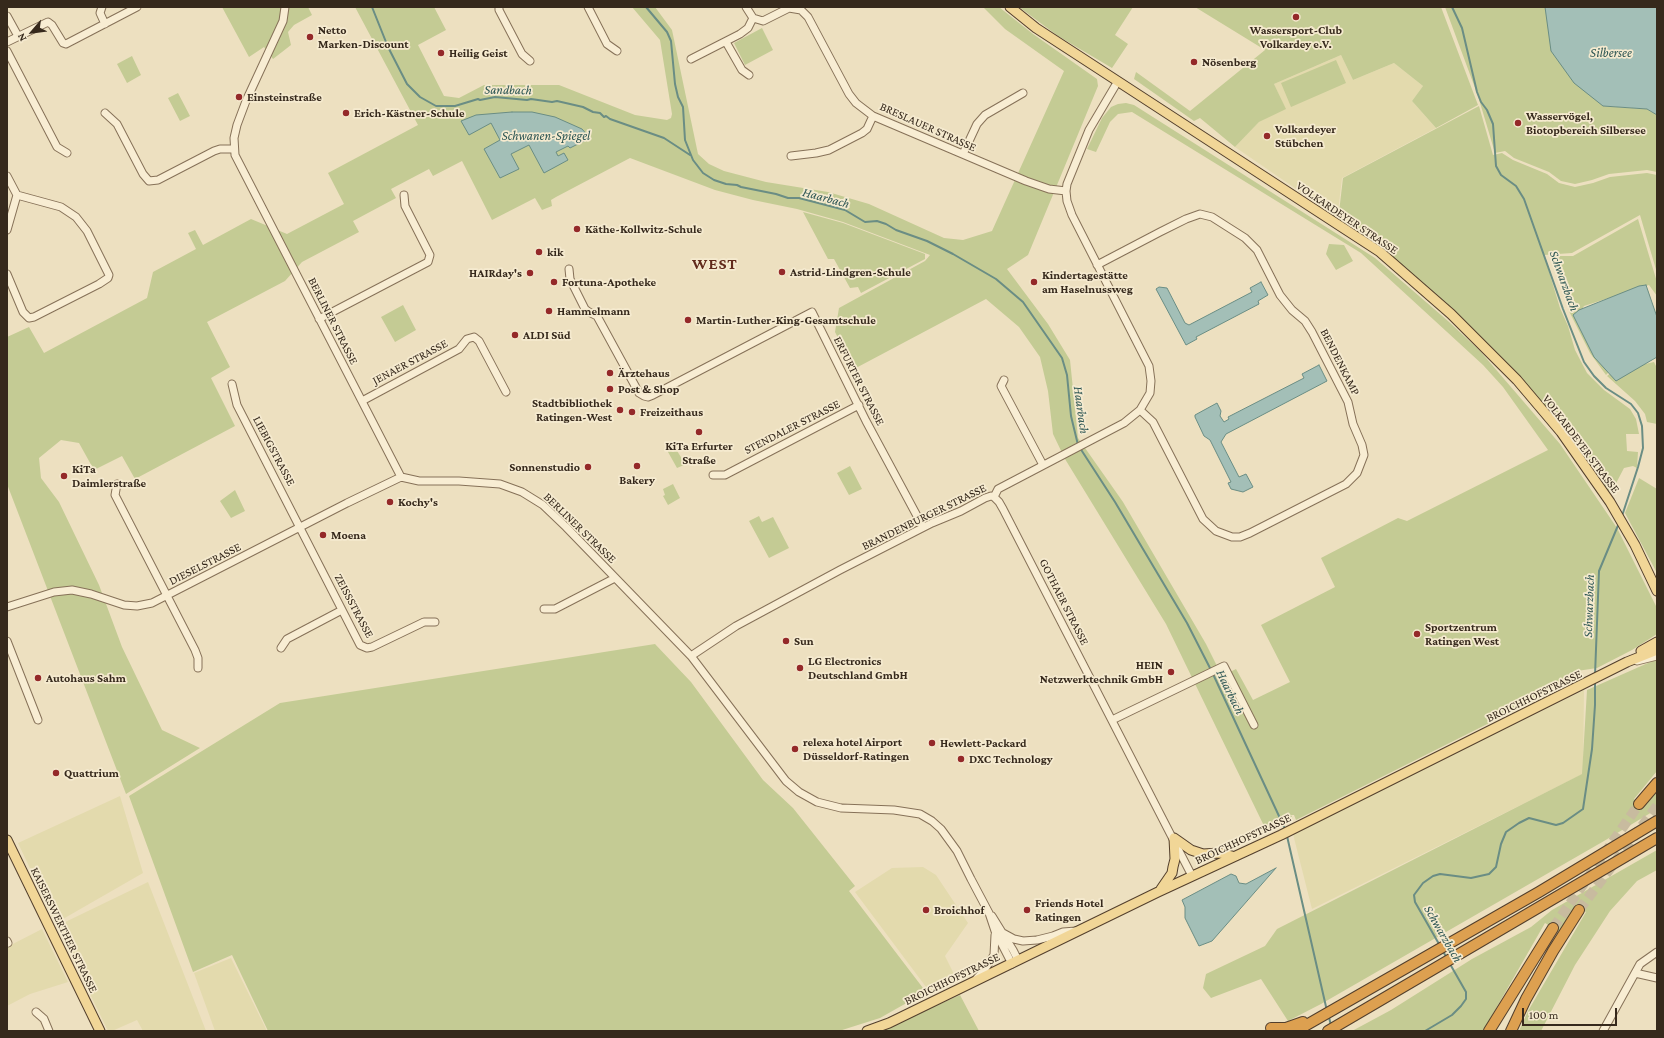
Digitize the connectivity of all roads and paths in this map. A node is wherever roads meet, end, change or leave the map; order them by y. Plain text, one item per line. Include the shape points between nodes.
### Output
1 (102, 7) edge
2 (137, 7) edge
3 (285, 7) edge
4 (499, 7) edge
5 (588, 7) edge
6 (746, 7) edge
7 (1010, 7) edge
8 (802, 8) edge
9 (7, 16) edge
10 (754, 18) junction
11 (105, 24) junction
12 (18, 36) junction
13 (7, 42) edge
14 (726, 42) junction
15 (7, 51) edge
16 (617, 52) dead end
17 (691, 59) dead end
18 (530, 61) dead end
19 (749, 75) dead end
20 (1118, 81) junction
21 (1023, 94) dead end
22 (104, 113) dead end
23 (873, 116) junction
24 (234, 148) junction
25 (67, 153) dead end
26 (963, 154) junction
27 (791, 156) dead end
28 (7, 176) edge
29 (1066, 191) junction
30 (17, 195) junction
31 (404, 195) dead end
32 (7, 230) edge
33 (1097, 265) junction
34 (569, 269) dead end
35 (7, 274) edge
36 (319, 319) junction
37 (1004, 380) dead end
38 (232, 384) dead end
39 (506, 392) dead end
40 (362, 401) junction
41 (859, 405) junction
42 (1140, 410) junction
43 (1043, 465) junction
44 (713, 475) dead end
45 (401, 477) junction
46 (117, 484) dead end
47 (994, 497) junction
48 (301, 527) junction
49 (923, 527) junction
50 (1649, 573) junction
51 (615, 578) junction
52 (1657, 586) edge
53 (1657, 591) edge
54 (168, 596) junction
55 (7, 608) edge
56 (544, 609) dead end
57 (342, 610) junction
58 (434, 622) dead end
59 (7, 640) edge
60 (1657, 642) edge
61 (281, 648) dead end
62 (1657, 650) edge
63 (691, 656) junction
64 (1657, 656) edge
65 (1627, 662) junction
66 (198, 668) dead end
67 (38, 720) dead end
68 (1112, 720) junction
69 (1254, 726) dead end
70 (1657, 783) edge
71 (1639, 804) tunnel mouth
72 (1657, 821) edge
73 (1174, 838) junction
74 (1657, 838) edge
75 (7, 840) edge
76 (1232, 856) junction
77 (1192, 876) junction
78 (1158, 892) junction
79 (1579, 910) tunnel mouth
80 (989, 913) junction
81 (1553, 928) tunnel mouth
82 (995, 931) junction
83 (1076, 931) junction
84 (1003, 933) junction
85 (1657, 952) edge
86 (1015, 962) junction
87 (1635, 973) junction
88 (1657, 978) edge
89 (971, 983) junction
90 (1507, 1003) junction
91 (36, 1012) dead end
92 (1317, 1017) junction
93 (1271, 1028) dead end
94 (49, 1031) edge
95 (100, 1031) edge
96 (867, 1031) edge
97 (1296, 1031) edge
98 (1328, 1031) edge
99 (1489, 1031) edge
100 (1495, 1031) edge
101 (1511, 1031) edge
102 (1603, 1031) edge

1 - 11 street via 100,13
2 - 11 street
3 - 24 street, BERLINER STRASSE via 283,21 237,125
4 - 18 street via 522,54
5 - 16 street via 607,44
6 - 10 street
7 - 20 main road, VOLKARDEYER STRASSE via 1036,28
8 - 10 street, BRESLAUER STRASSE via 789,8 763,21
8 - 23 street, BRESLAUER STRASSE via 849,94
9 - 12 street
10 - 14 street via 748,28
11 - 12 street via 66,44 63,44 48,22
12 - 13 street
14 - 17 street
14 - 19 street via 742,70
15 - 25 street via 57,147
20 - 29 street, BRANDENBURGER STRASSE via 1089,130
20 - 50 main road, VOLKARDEYER STRASSE via 1380,252 1451,314 1517,380 1556,426 1598,483
21 - 26 street via 985,115 977,124
22 - 24 street via 117,124 149,181 158,180 214,151
23 - 26 street, BRESLAUER STRASSE
23 - 27 street via 867,129 836,146 816,154
24 - 36 street, BERLINER STRASSE via 238,162
26 - 29 street, BRESLAUER STRASSE via 1026,181 1049,189
28 - 30 street
29 - 33 street, BRANDENBURGER STRASSE via 1072,215
30 - 32 street
30 - 35 street via 61,207 76,217 87,231 109,275 99,284 29,318 23,312
31 - 36 street via 405,206 430,255 428,262
33 - 42 street, BRANDENBURGER STRASSE via 1149,366 1151,387
33 - 42 street, BENDENKAMP via 1200,214 1212,217 1245,238 1257,250 1280,295 1312,332 1348,402 1364,455 1357,473 1346,484 1250,533 1232,537 1216,531 1203,519 1153,422
34 - 41 street, ERFURTER STRASSE via 570,279 585,309 598,316 639,393 644,396 653,395 812,312
36 - 40 street, BERLINER STRASSE
37 - 43 street via 1001,386
38 - 48 street, LIEBIGSTRASSE via 237,404
39 - 40 street, JENAER STRASSE via 479,340 474,337 467,339 459,349
40 - 45 street, BERLINER STRASSE
41 - 44 street, STENDALER STRASSE via 725,475
41 - 49 street, ERFURTER STRASSE
42 - 43 street, BRANDENBURGER STRASSE via 1124,423
43 - 47 street, BRANDENBURGER STRASSE via 998,489
45 - 48 street, DIESELSTRASSE
45 - 51 street, BERLINER STRASSE via 419,481 500,484 518,490 543,505
46 - 54 street via 116,495
47 - 49 street, BRANDENBURGER STRASSE via 985,498
47 - 68 street, GOTHAER STRASSE via 1001,505
48 - 54 street, DIESELSTRASSE
48 - 57 street, ZEISSSTRASSE
49 - 63 street, BRANDENBURGER STRASSE via 773,605
50 - 52 main road, VOLKARDEYER STRASSE
50 - 53 main road, VOLKARDEYER STRASSE
51 - 56 street via 555,609
51 - 63 street, BERLINER STRASSE
54 - 55 street, DIESELSTRASSE via 146,605 130,606 78,591 65,590
54 - 66 street via 198,658
57 - 58 street, ZEISSSTRASSE via 360,645 367,648 424,622
57 - 61 street via 286,639
59 - 67 street
60 - 65 main road, BROICHHOFSTRASSE
62 - 65 main road, BROICHHOFSTRASSE
63 - 80 street, BERLINER STRASSE via 786,781 794,788 817,802 841,808 920,814 941,828 957,851
64 - 65 street
65 - 76 main road, BROICHHOFSTRASSE via 1281,835
68 - 69 street via 1224,666
68 - 73 street, GOTHAER STRASSE
70 - 71 highway
72 - 92 highway via 1450,943
73 - 76 main road via 1199,853
73 - 77 street, GOTHAER STRASSE
73 - 78 main road via 1175,859 1172,873
74 - 98 highway
75 - 95 main road, KAISERSWERTHER STRASSE
76 - 77 main road, BROICHHOFSTRASSE
77 - 78 main road, BROICHHOFSTRASSE
78 - 83 main road, BROICHHOFSTRASSE
79 - 101 highway via 1533,986
80 - 82 street, BERLINER STRASSE
80 - 84 street, BERLINER STRASSE
81 - 90 highway
82 - 86 street, BERLINER STRASSE
82 - 89 street via 996,943 991,962
83 - 84 street via 1023,941
83 - 86 main road, BROICHHOFSTRASSE
84 - 86 street, BERLINER STRASSE
85 - 87 street via 1640,964
86 - 89 main road, BROICHHOFSTRASSE
87 - 88 street
87 - 102 street
89 - 96 main road, BROICHHOFSTRASSE
90 - 99 highway
90 - 100 highway
91 - 94 street via 44,1019
92 - 93 highway via 1286,1028
92 - 97 highway

